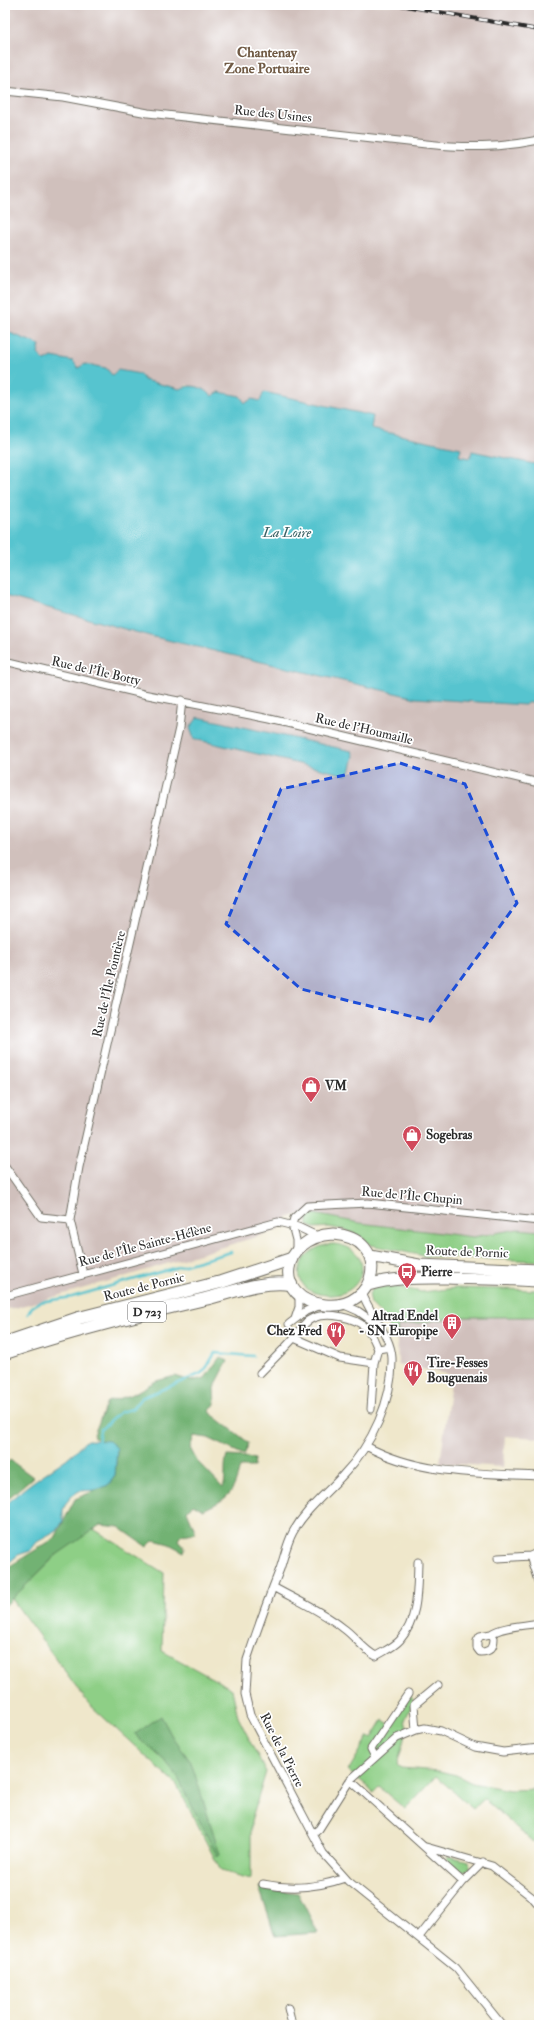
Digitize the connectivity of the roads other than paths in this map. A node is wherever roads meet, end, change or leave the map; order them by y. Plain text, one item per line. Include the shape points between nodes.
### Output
1 (5, 91) edge
2 (539, 140) edge
3 (5, 661) edge
4 (182, 700) junction
5 (539, 783) edge
6 (5, 1166) edge
7 (70, 1220) junction
8 (539, 1221) edge
9 (292, 1225) junction
10 (317, 1236) junction
11 (294, 1254) junction
12 (370, 1256) junction
13 (539, 1270) edge
14 (83, 1274) junction
15 (539, 1281) edge
16 (291, 1284) junction
17 (365, 1288) junction
18 (5, 1296) edge
19 (299, 1296) junction
20 (342, 1304) junction
21 (321, 1305) junction
22 (295, 1319) junction
23 (289, 1324) dead end
24 (380, 1327) junction
25 (294, 1338) junction
26 (5, 1343) edge
27 (390, 1347) junction
28 (378, 1349) junction
29 (5, 1353) edge
30 (374, 1364) junction
31 (260, 1373) dead end
32 (371, 1409) dead end
33 (366, 1446) junction
34 (539, 1476) edge
35 (539, 1552) edge
36 (530, 1556) junction
37 (498, 1558) dead end
38 (418, 1562) dead end
39 (539, 1584) edge
40 (273, 1587) junction
41 (539, 1623) edge
42 (491, 1634) dead end
43 (438, 1685) dead end
44 (408, 1694) dead end
45 (416, 1730) junction
46 (539, 1748) edge
47 (375, 1758) junction
48 (350, 1780) junction
49 (313, 1834) junction
50 (425, 1847) junction
51 (483, 1862) junction
52 (345, 1878) junction
53 (463, 1882) junction
54 (262, 1884) dead end
55 (539, 1905) edge
56 (419, 1937) junction
57 (288, 2008) dead end
58 (292, 2025) edge
59 (502, 2025) edge

1 - 2 street, Rue des Usines via 63,97 148,113 467,148
3 - 4 street, Rue de l'Île Botty via 143,694
4 - 5 street, Rue de l'Houmaille
4 - 7 street, Rue de l'Île Pointière via 179,728 81,1160
6 - 7 street via 42,1217
7 - 14 street, Rue de l'Île Pointière
8 - 9 street, Rue de l'Île Chupin via 368,1203 308,1206 294,1218
9 - 10 street, Rue de l'Île Sainte-Hélène
9 - 11 street via 296,1240
9 - 14 street, Rue de l'Île Sainte-Hélène via 278,1222
10 - 11 main road via 302,1244
10 - 12 main road via 333,1234 348,1237 362,1244
11 - 16 main road via 289,1274
11 - 26 highway, Route de Pornic / D 723 via 221,1282 79,1318
12 - 13 main road, Route de Pornic via 419,1265
12 - 17 main road via 372,1268
14 - 18 street, Rue de l'Île Sainte-Hélène
15 - 17 main road, Route de Pornic via 407,1278 381,1281
16 - 19 main road
16 - 29 highway, Route de Pornic / D 723 via 247,1288 132,1315
17 - 20 main road
17 - 24 street, Rue de la Pierre via 366,1305
19 - 21 main road
19 - 22 street
20 - 21 main road
20 - 24 street, Rue de la Pierre
21 - 22 street
22 - 23 street
24 - 27 street, Rue de la Pierre
25 - 28 street via 301,1327 313,1318 324,1315 349,1318 367,1328
25 - 30 street via 340,1358
25 - 31 street
27 - 28 street
27 - 33 street, Rue de la Pierre via 391,1364 387,1396
28 - 30 street
30 - 32 street
33 - 34 street via 385,1457 421,1467
33 - 40 street, Rue de la Pierre via 343,1476 304,1515 292,1534
35 - 36 street
36 - 37 street
36 - 39 street
38 - 40 street via 416,1607 408,1628 399,1641 376,1656 334,1621
40 - 49 street, Rue de la Pierre via 247,1660 246,1699 256,1729
41 - 42 street via 499,1629
43 - 45 street via 414,1705
44 - 47 street via 371,1750
45 - 46 street via 424,1728 442,1731 475,1746 503,1752
45 - 47 street via 397,1738
47 - 48 street
48 - 49 street via 319,1829
48 - 50 street
49 - 52 street, Rue de la Pierre via 323,1853
50 - 51 street
50 - 53 street
51 - 53 street
51 - 55 street via 492,1866
52 - 54 street via 308,1888
52 - 56 street, Rue de la Pierre
53 - 56 street
56 - 59 street, Rue de la Pierre via 465,1977
57 - 58 street

